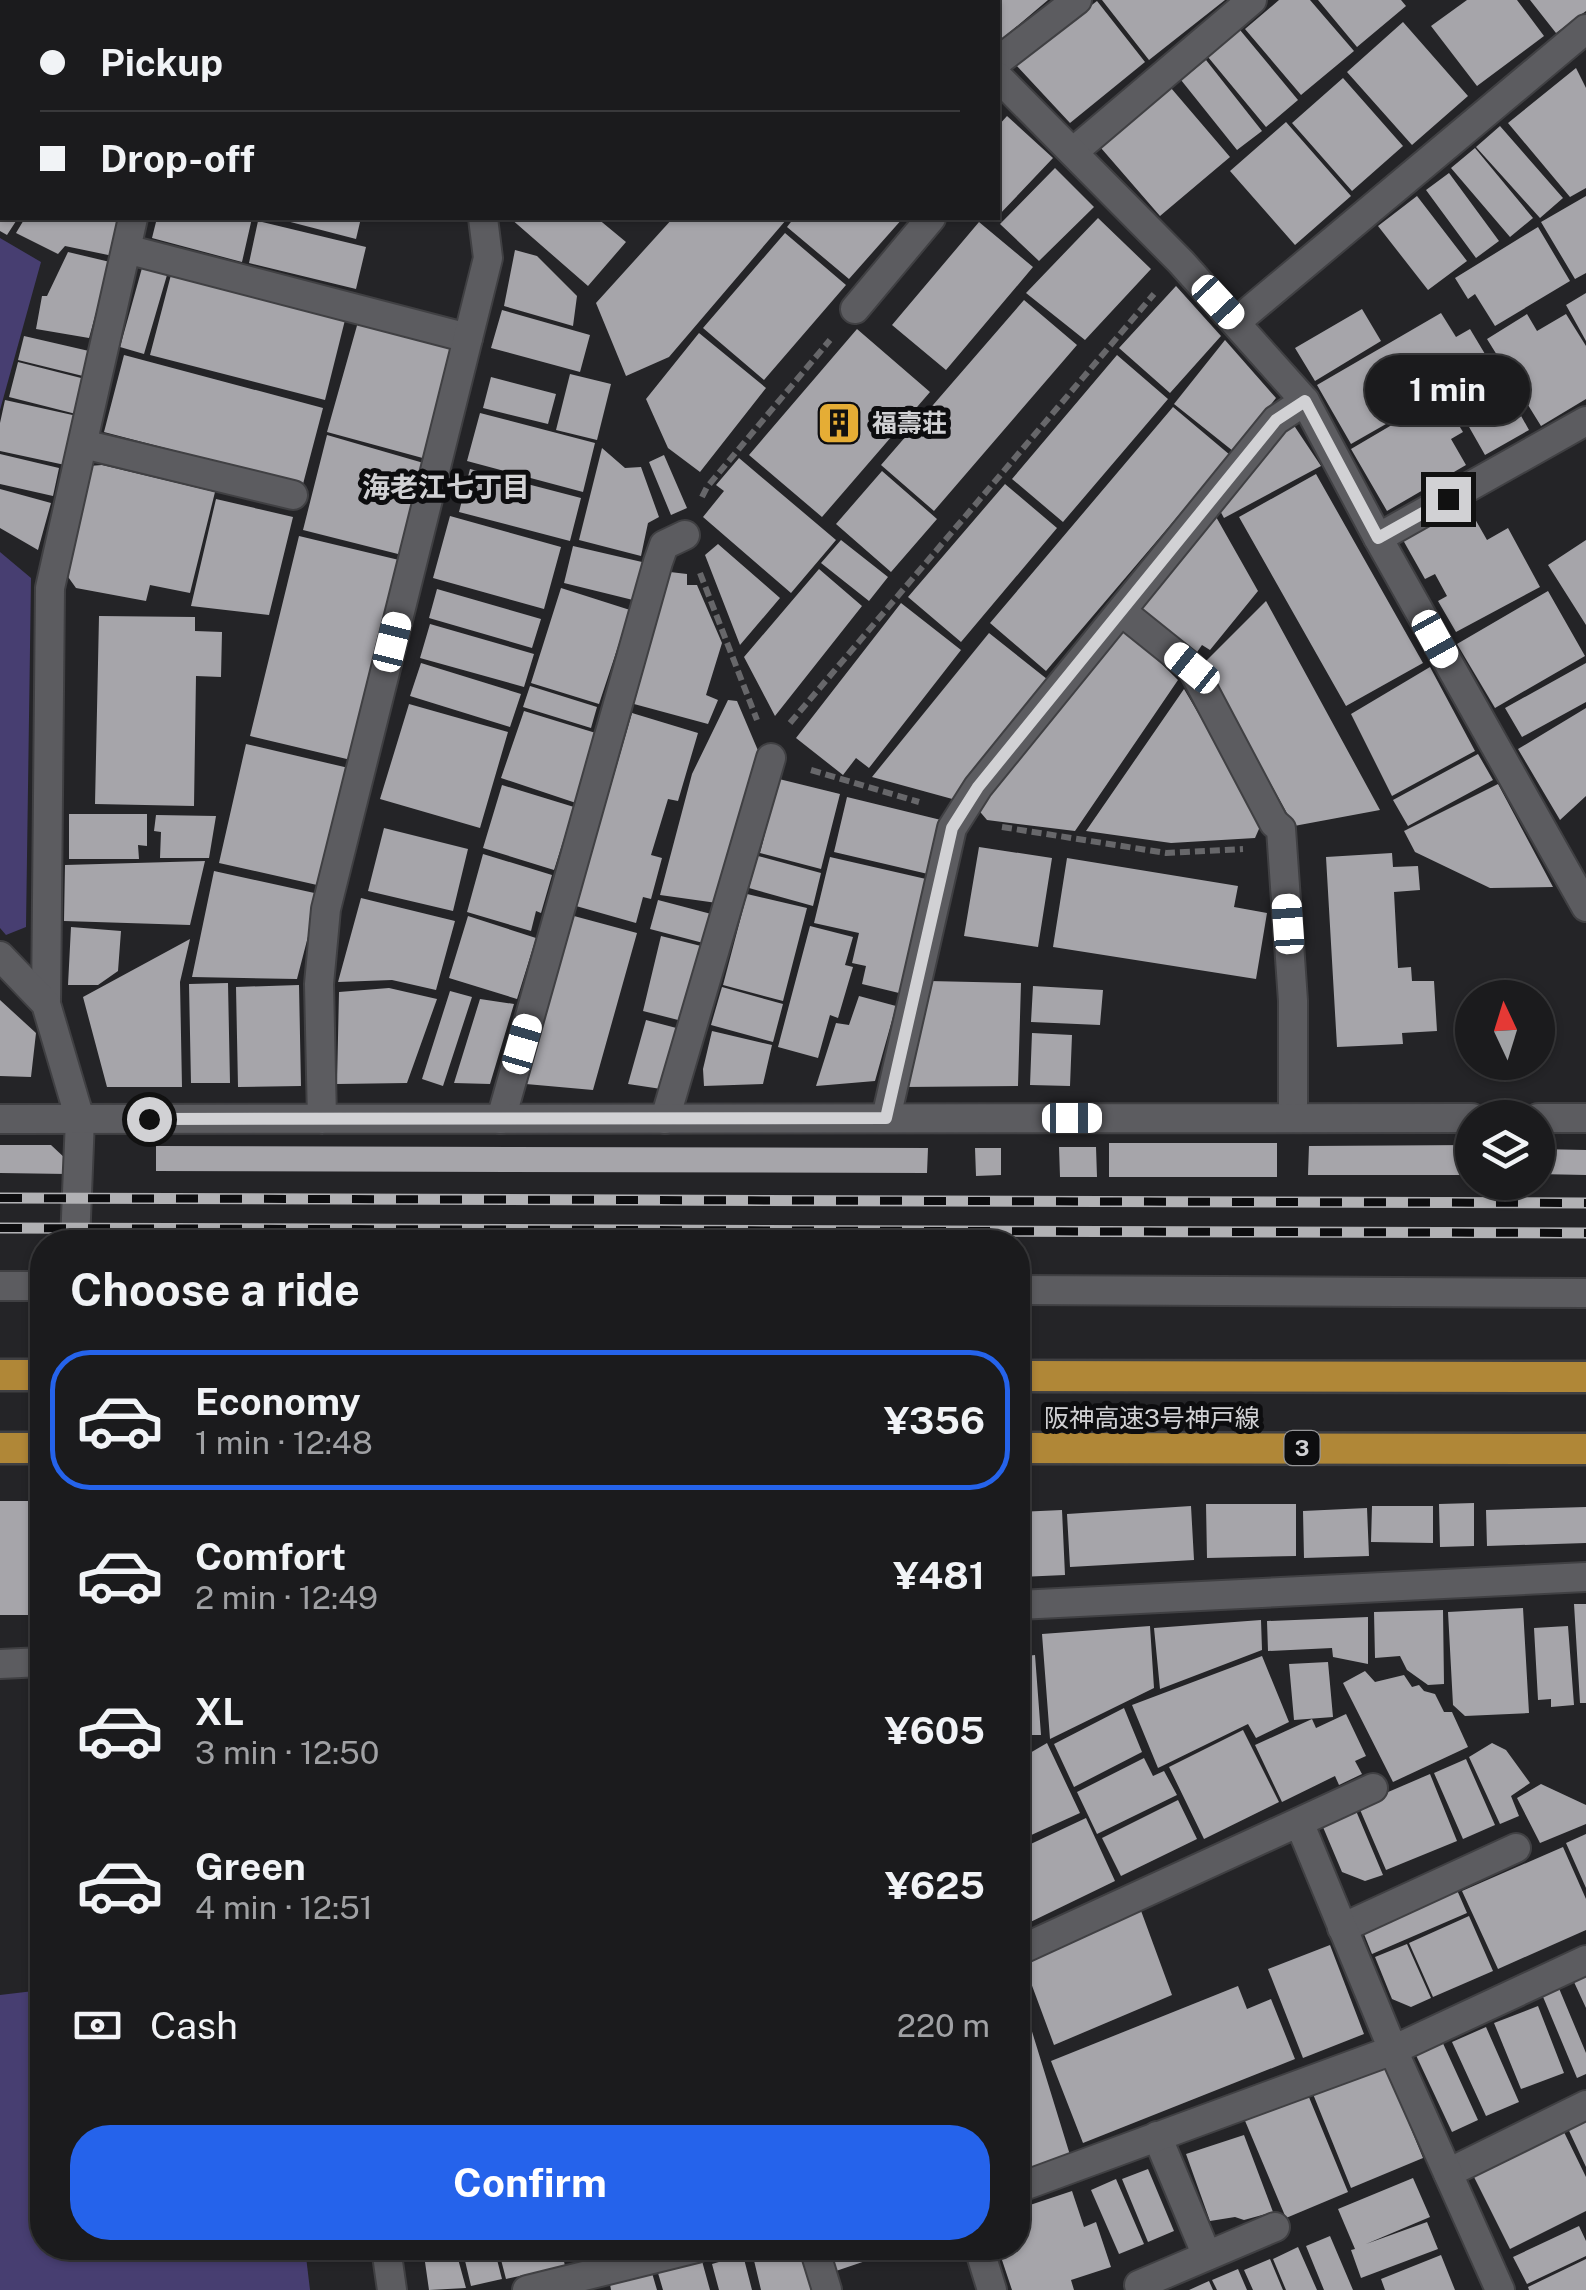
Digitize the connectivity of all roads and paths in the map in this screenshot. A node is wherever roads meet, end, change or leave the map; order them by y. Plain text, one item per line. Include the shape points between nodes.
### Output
1 (1077, 0) edge
2 (1252, 0) edge
3 (1586, 29) edge
4 (1000, 60) edge
5 (1003, 94) edge
6 (1073, 152) junction
7 (133, 220) edge
8 (483, 220) edge
9 (929, 220) edge
10 (126, 249) junction
11 (1181, 262) junction
12 (855, 309) joint
13 (1236, 322) junction
14 (468, 338) junction
15 (1305, 401) junction
16 (1586, 420) edge
17 (83, 444) junction
18 (293, 496) dead end
19 (686, 536) junction
20 (1378, 538) junction
21 (1121, 611) junction
22 (771, 758) junction
23 (960, 814) junction
24 (1284, 847) junction
25 (1586, 907) edge
26 (0, 956) edge
27 (46, 1004) junction
28 (886, 1118) junction
29 (1294, 1118) junction
30 (1455, 1118) edge
31 (1555, 1118) edge
32 (1586, 1118) edge
33 (0, 1119) edge
34 (80, 1119) junction
35 (322, 1119) junction
36 (501, 1119) junction
37 (665, 1119) junction
38 (75, 1230) edge
39 (0, 1286) edge
40 (30, 1286) edge
41 (1030, 1290) edge
42 (1586, 1294) edge
43 (30, 1375) edge
44 (0, 1376) edge
45 (1030, 1376) edge
46 (1586, 1377) edge
47 (0, 1448) edge
48 (30, 1448) edge
49 (1030, 1448) edge
50 (1586, 1449) edge
51 (1586, 1577) edge
52 (1030, 1604) edge
53 (30, 1663) edge
54 (0, 1664) edge
55 (1373, 1788) dead end
56 (1298, 1822) junction
57 (1516, 1848) dead end
58 (1342, 1928) junction
59 (1030, 1946) edge
60 (1586, 1960) edge
61 (1393, 2050) junction
62 (1586, 2105) edge
63 (1157, 2136) junction
64 (1448, 2173) junction
65 (1030, 2184) edge
66 (1275, 2226) dead end
67 (1207, 2256) junction
68 (388, 2260) edge
69 (648, 2260) edge
70 (818, 2260) edge
71 (983, 2260) edge
72 (1139, 2285) dead end
73 (392, 2290) edge
74 (527, 2290) edge
75 (827, 2290) edge
76 (992, 2290) edge
77 (1500, 2290) edge

1 - 4 street
2 - 6 street
3 - 13 street
5 - 6 street
6 - 11 street
7 - 10 street
8 - 14 street via 488,258
9 - 12 street
10 - 14 street
10 - 17 street
11 - 13 street
11 - 22 path via 776,739
12 - 19 path via 707,487
13 - 15 street
14 - 35 street via 326,909 319,984
15 - 20 street
15 - 21 street via 1276,420
16 - 20 street
17 - 18 street
17 - 27 street via 50,588
19 - 22 path
19 - 36 street via 664,545 658,562
20 - 25 street
21 - 23 street
21 - 24 street via 1192,668 1281,829
22 - 23 path
22 - 37 street
23 - 24 path via 1166,853
23 - 28 street
24 - 29 street
26 - 27 street
27 - 34 street
28 - 29 street
28 - 37 street
29 - 30 street
31 - 32 street
33 - 34 street
34 - 35 street
34 - 38 street
35 - 36 street
36 - 37 street
39 - 40 street
41 - 42 street
43 - 44 highway
45 - 46 highway, 阪神高速3号神戸線
47 - 48 highway
49 - 50 highway, 阪神高速3号神戸線 / 3
51 - 52 street
53 - 54 street
55 - 56 street
56 - 58 street
56 - 59 street
57 - 58 street
58 - 61 street
60 - 61 street
61 - 63 street
61 - 64 street
62 - 64 street
63 - 65 street
63 - 67 street
64 - 77 street
66 - 67 street
67 - 72 street
68 - 73 street
69 - 74 street
70 - 75 street
71 - 76 street

